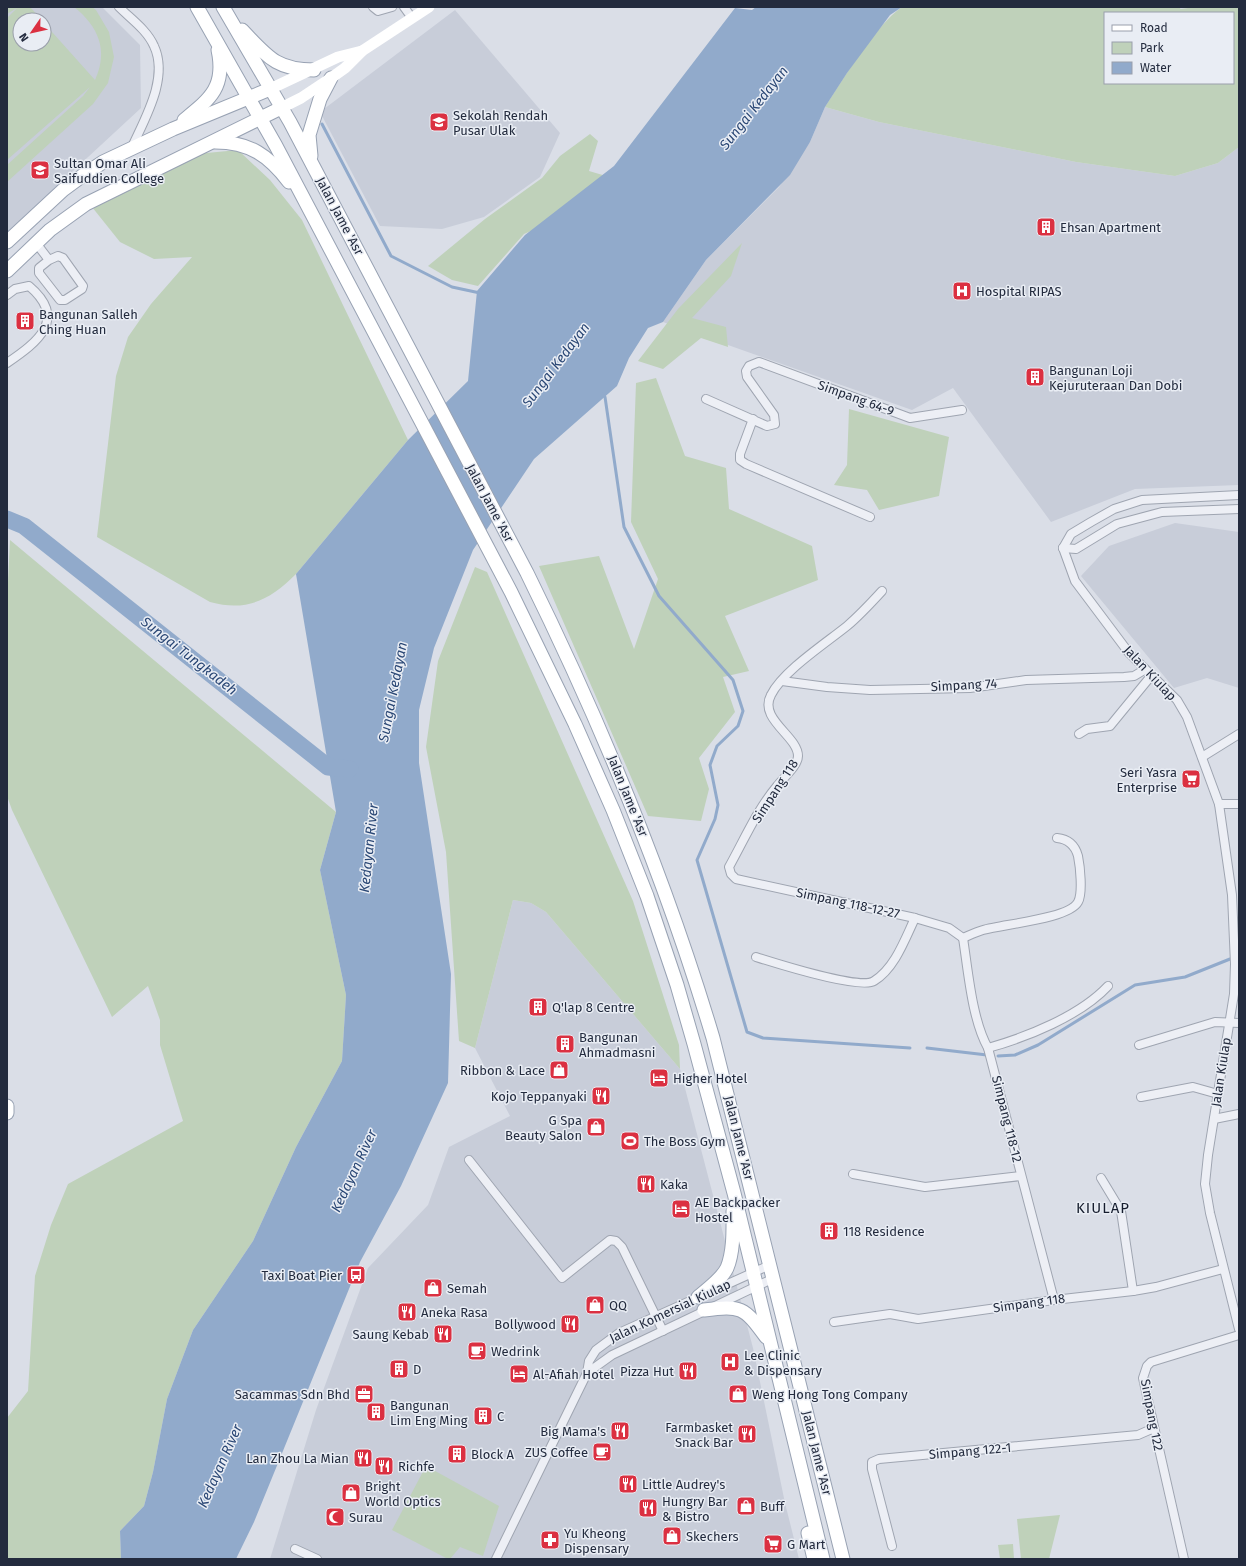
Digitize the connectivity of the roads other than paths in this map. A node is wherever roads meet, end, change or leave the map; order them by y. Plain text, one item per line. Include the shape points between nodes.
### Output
1 (119, 7) edge
2 (197, 7) edge
3 (373, 7) edge
4 (392, 7) edge
5 (404, 7) edge
6 (429, 7) edge
7 (226, 12) edge
8 (412, 18) junction
9 (217, 42) junction
10 (362, 51) junction
11 (314, 70) junction
12 (331, 78) junction
13 (270, 89) junction
14 (248, 98) junction
15 (281, 108) junction
16 (260, 119) junction
17 (173, 129) junction
18 (213, 142) junction
19 (132, 147) junction
20 (312, 164) junction
21 (330, 198) junction
22 (310, 209) junction
23 (7, 242) edge
24 (36, 243) junction
25 (49, 260) junction
26 (7, 271) edge
27 (7, 294) edge
28 (7, 363) edge
29 (706, 399) dead end
30 (962, 410) dead end
31 (753, 419) junction
32 (1239, 495) edge
33 (1239, 509) edge
34 (870, 517) dead end
35 (1063, 548) junction
36 (882, 591) dead end
37 (1144, 670) junction
38 (1151, 676) junction
39 (782, 681) junction
40 (1079, 734) dead end
41 (1239, 734) edge
42 (1202, 757) junction
43 (1219, 804) junction
44 (1239, 804) edge
45 (1057, 838) dead end
46 (731, 874) joint
47 (1236, 895) edge
48 (915, 918) junction
49 (963, 938) junction
50 (756, 958) dead end
51 (1108, 986) dead end
52 (1229, 1022) junction
53 (1239, 1023) edge
54 (1139, 1045) dead end
55 (988, 1048) junction
56 (1218, 1094) junction
57 (1141, 1097) dead end
58 (7, 1106) edge
59 (7, 1113) edge
60 (1239, 1114) edge
61 (1214, 1119) junction
62 (469, 1160) dead end
63 (854, 1174) dead end
64 (1021, 1176) junction
65 (1101, 1178) dead end
66 (734, 1194) junction
67 (770, 1265) junction
68 (1223, 1269) junction
69 (753, 1273) junction
70 (774, 1278) junction
71 (757, 1286) junction
72 (1133, 1291) junction
73 (698, 1297) junction
74 (1054, 1300) junction
75 (704, 1310) junction
76 (656, 1315) junction
77 (834, 1322) dead end
78 (1239, 1325) edge
79 (663, 1331) junction
80 (1239, 1335) edge
81 (770, 1342) junction
82 (586, 1373) junction
83 (1154, 1428) junction
84 (795, 1443) junction
85 (892, 1546) dead end
86 (294, 1549) dead end
87 (317, 1559) edge
88 (496, 1559) edge
89 (814, 1559) edge
90 (823, 1559) edge
91 (843, 1559) edge
92 (1184, 1559) edge

1 - 19 street via 144,31 154,45 157,56 157,84 149,110
2 - 9 main road, Jalan Jame 'Asr
3 - 4 street via 382,12
5 - 8 street
6 - 8 main road
7 - 11 main road via 262,52 281,66
7 - 13 main road, Jalan Jame 'Asr
8 - 10 main road
9 - 14 main road, Jalan Jame 'Asr
9 - 17 main road via 220,61 217,86 210,98
10 - 11 main road via 338,57
10 - 12 main road
11 - 13 main road
12 - 15 main road
12 - 20 main road via 320,99 309,135
13 - 14 main road
13 - 15 main road, Jalan Jame 'Asr
14 - 16 main road, Jalan Jame 'Asr
14 - 17 main road
15 - 16 main road
15 - 20 main road, Jalan Jame 'Asr
16 - 18 main road
16 - 22 main road, Jalan Jame 'Asr
17 - 19 main road
18 - 22 main road via 240,144 269,160
18 - 24 main road via 91,201 69,215
19 - 23 main road via 82,176
20 - 21 main road, Jalan Jame 'Asr
21 - 22 main road
21 - 67 main road, Jalan Jame 'Asr via 527,573 562,644 630,801 664,889 713,1038
22 - 66 main road, Jalan Jame 'Asr via 511,592 576,724 647,896 677,985
24 - 25 street
24 - 26 main road
25 - 25 street via 38,271 60,300 65,300 82,289 83,286 63,258 58,256
27 - 28 street via 29,286 41,296 48,312 45,327 38,339
29 - 31 street
30 - 31 street, Simpang 64-9 via 910,418 759,362 753,363 746,371 747,377 776,420 772,426
31 - 34 street via 740,460
32 - 35 street via 1142,500 1114,510 1071,534
33 - 35 street via 1162,512 1117,524 1076,549
35 - 37 street, Jalan Kiulap via 1075,581
36 - 39 street, Simpang 118 via 849,624
37 - 38 street, Jalan Kiulap
37 - 39 street, Simpang 74 via 1124,678 1026,680 970,688 870,690
38 - 40 street via 1110,726 1087,729
38 - 42 street, Jalan Kiulap via 1177,700 1187,717
39 - 46 street, Simpang 118 via 770,696 769,708 775,723 796,750 798,757 768,796 729,867
41 - 42 street
42 - 43 street, Jalan Kiulap
43 - 44 street
43 - 47 street, Jalan Kiulap
45 - 49 street via 1065,838 1077,851 1080,893 1078,902 1071,909 1058,914 984,930
46 - 48 street, Simpang 118-12-27 via 736,879
47 - 52 street, Jalan Kiulap via 1235,964
48 - 49 street, Simpang 118-12-27 via 948,928
48 - 50 street via 900,950 885,972 873,982 860,983 820,975
49 - 55 street, Simpang 118-12 via 978,1021
51 - 55 street via 1099,995 1057,1021 1018,1039
52 - 53 street
52 - 54 street via 1195,1026
52 - 56 street, Jalan Kiulap
55 - 64 street, Simpang 118-12
56 - 57 street via 1194,1087
56 - 61 street, Jalan Kiulap
58 - 59 main road
60 - 61 street
61 - 68 street, Jalan Kiulap via 1205,1184
62 - 76 street via 562,1278 610,1240 616,1241 622,1247
63 - 64 street via 925,1187
64 - 74 street, Simpang 118-12
65 - 72 street via 1121,1211
66 - 69 main road, Jalan Jame 'Asr
66 - 73 main road via 732,1239 726,1268
67 - 69 street, Jalan Komersial Kiulap
67 - 70 main road, Jalan Jame 'Asr
68 - 72 street, Simpang 118
68 - 78 street, Jalan Kiulap
69 - 71 main road, Jalan Jame 'Asr
69 - 73 street, Jalan Komersial Kiulap
70 - 71 street, Jalan Komersial Kiulap
70 - 91 main road, Jalan Jame 'Asr
71 - 75 street, Jalan Komersial Kiulap
71 - 81 main road, Jalan Jame 'Asr
72 - 74 street, Simpang 118
73 - 76 street, Jalan Komersial Kiulap
74 - 77 street, Simpang 118 via 918,1319 890,1314
75 - 79 street, Jalan Komersial Kiulap
75 - 81 main road via 738,1308 747,1314
76 - 79 street
76 - 82 street, Jalan Komersial Kiulap via 618,1333 604,1343 589,1361
79 - 82 street, Jalan Komersial Kiulap via 612,1354
80 - 83 street, Simpang 122 via 1151,1362 1143,1378
81 - 84 main road, Jalan Jame 'Asr
82 - 88 street, Jalan Komersial Kiulap
83 - 85 street, Simpang 122-1 via 1138,1435 879,1459 872,1462
83 - 92 street, Simpang 122
84 - 89 main road
84 - 90 main road, Jalan Jame 'Asr
86 - 87 street

